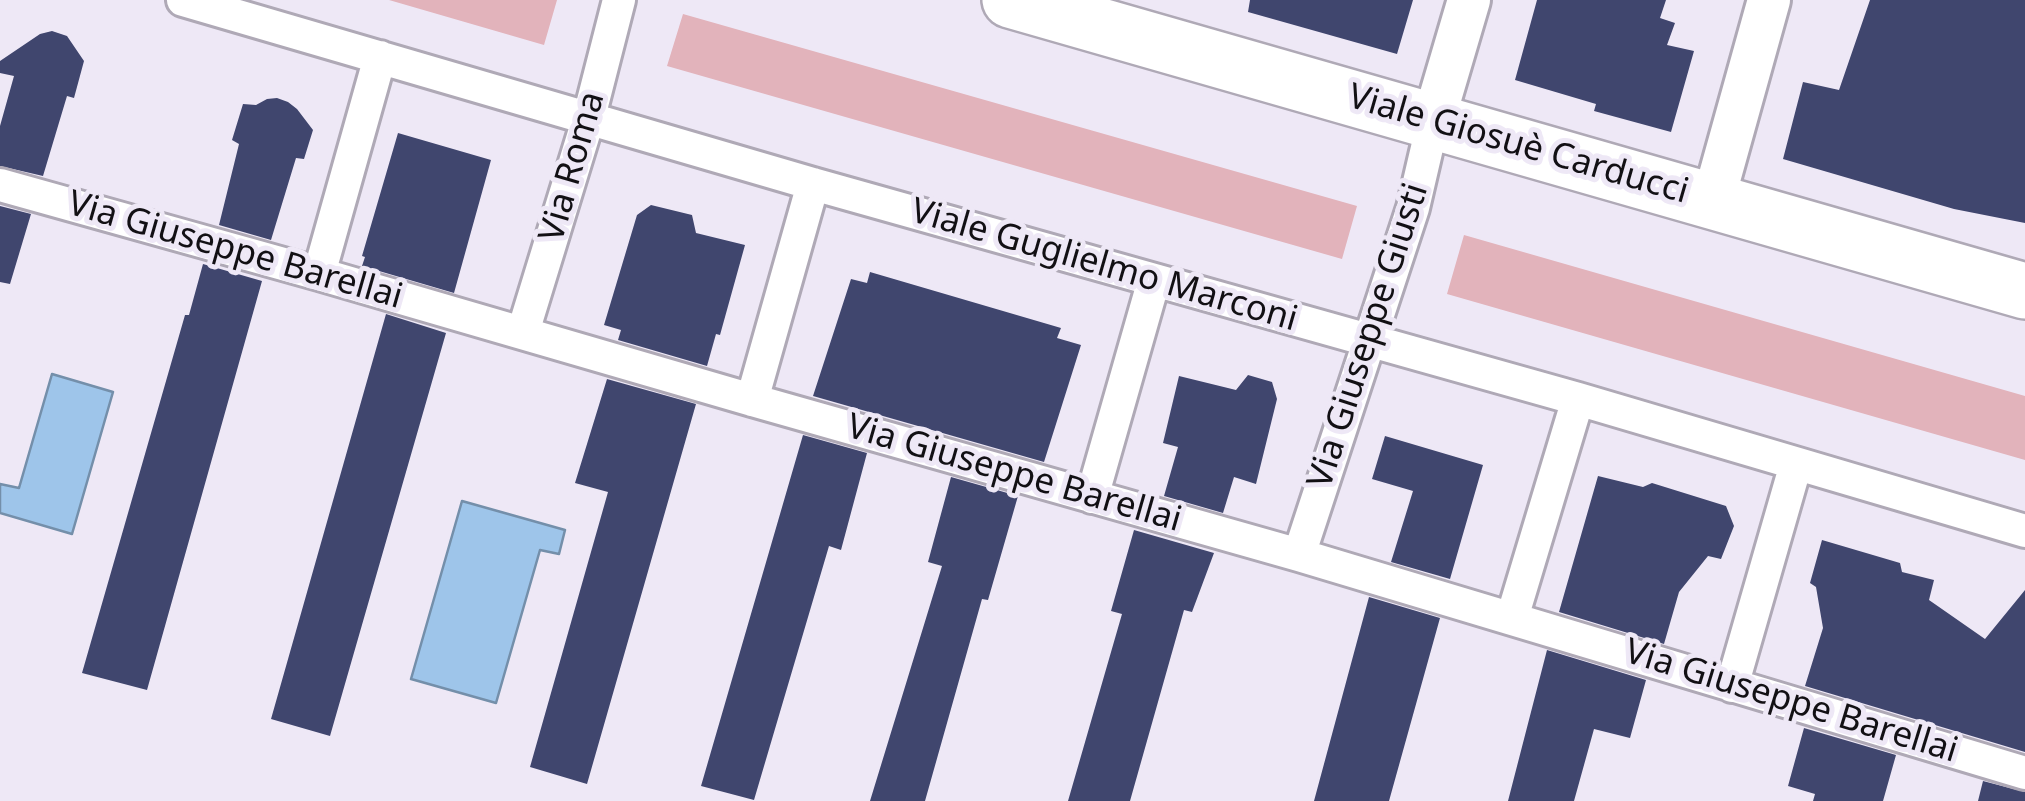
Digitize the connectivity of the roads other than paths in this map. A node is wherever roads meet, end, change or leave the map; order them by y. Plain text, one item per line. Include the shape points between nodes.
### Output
1 (183, 0) edge
2 (619, 0) edge
3 (1010, 0) edge
4 (1469, 0) edge
5 (1770, 0) edge
6 (380, 58) junction
7 (589, 117) junction
8 (1434, 122) junction
9 (813, 184) junction
10 (0, 185) edge
11 (1712, 201) junction
12 (320, 274) junction
13 (1154, 280) junction
14 (2025, 291) edge
15 (523, 332) junction
16 (1371, 341) junction
17 (1578, 399) junction
18 (752, 400) junction
19 (1796, 464) junction
20 (1092, 496) junction
21 (2025, 531) edge
22 (1299, 555) junction
23 (1512, 618) junction
24 (1732, 686) junction
25 (2025, 772) edge

1 - 6 street, Viale Guglielmo Marconi
2 - 7 street, Via Roma
3 - 8 street, Viale Giosuè Carducci
4 - 8 street, Via Giuseppe Giusti
5 - 11 street
6 - 7 street, Viale Guglielmo Marconi
6 - 12 street
7 - 9 street, Viale Guglielmo Marconi
7 - 15 street, Via Roma
8 - 11 street, Viale Giosuè Carducci
8 - 16 street, Via Giuseppe Giusti
9 - 13 street, Viale Guglielmo Marconi
9 - 18 street
10 - 12 street, Via Giuseppe Barellai
11 - 14 street, Viale Giosuè Carducci
12 - 15 street, Via Giuseppe Barellai
13 - 16 street, Viale Guglielmo Marconi
13 - 20 street
15 - 18 street, Via Giuseppe Barellai
16 - 17 street, Viale Guglielmo Marconi
16 - 22 street, Via Giuseppe Giusti
17 - 19 street, Viale Guglielmo Marconi
17 - 23 street
18 - 20 street, Via Giuseppe Barellai
19 - 21 street, Viale Guglielmo Marconi
19 - 24 street
20 - 22 street, Via Giuseppe Barellai
22 - 23 street, Via Giuseppe Barellai
23 - 24 street, Via Giuseppe Barellai
24 - 25 street, Via Giuseppe Barellai

